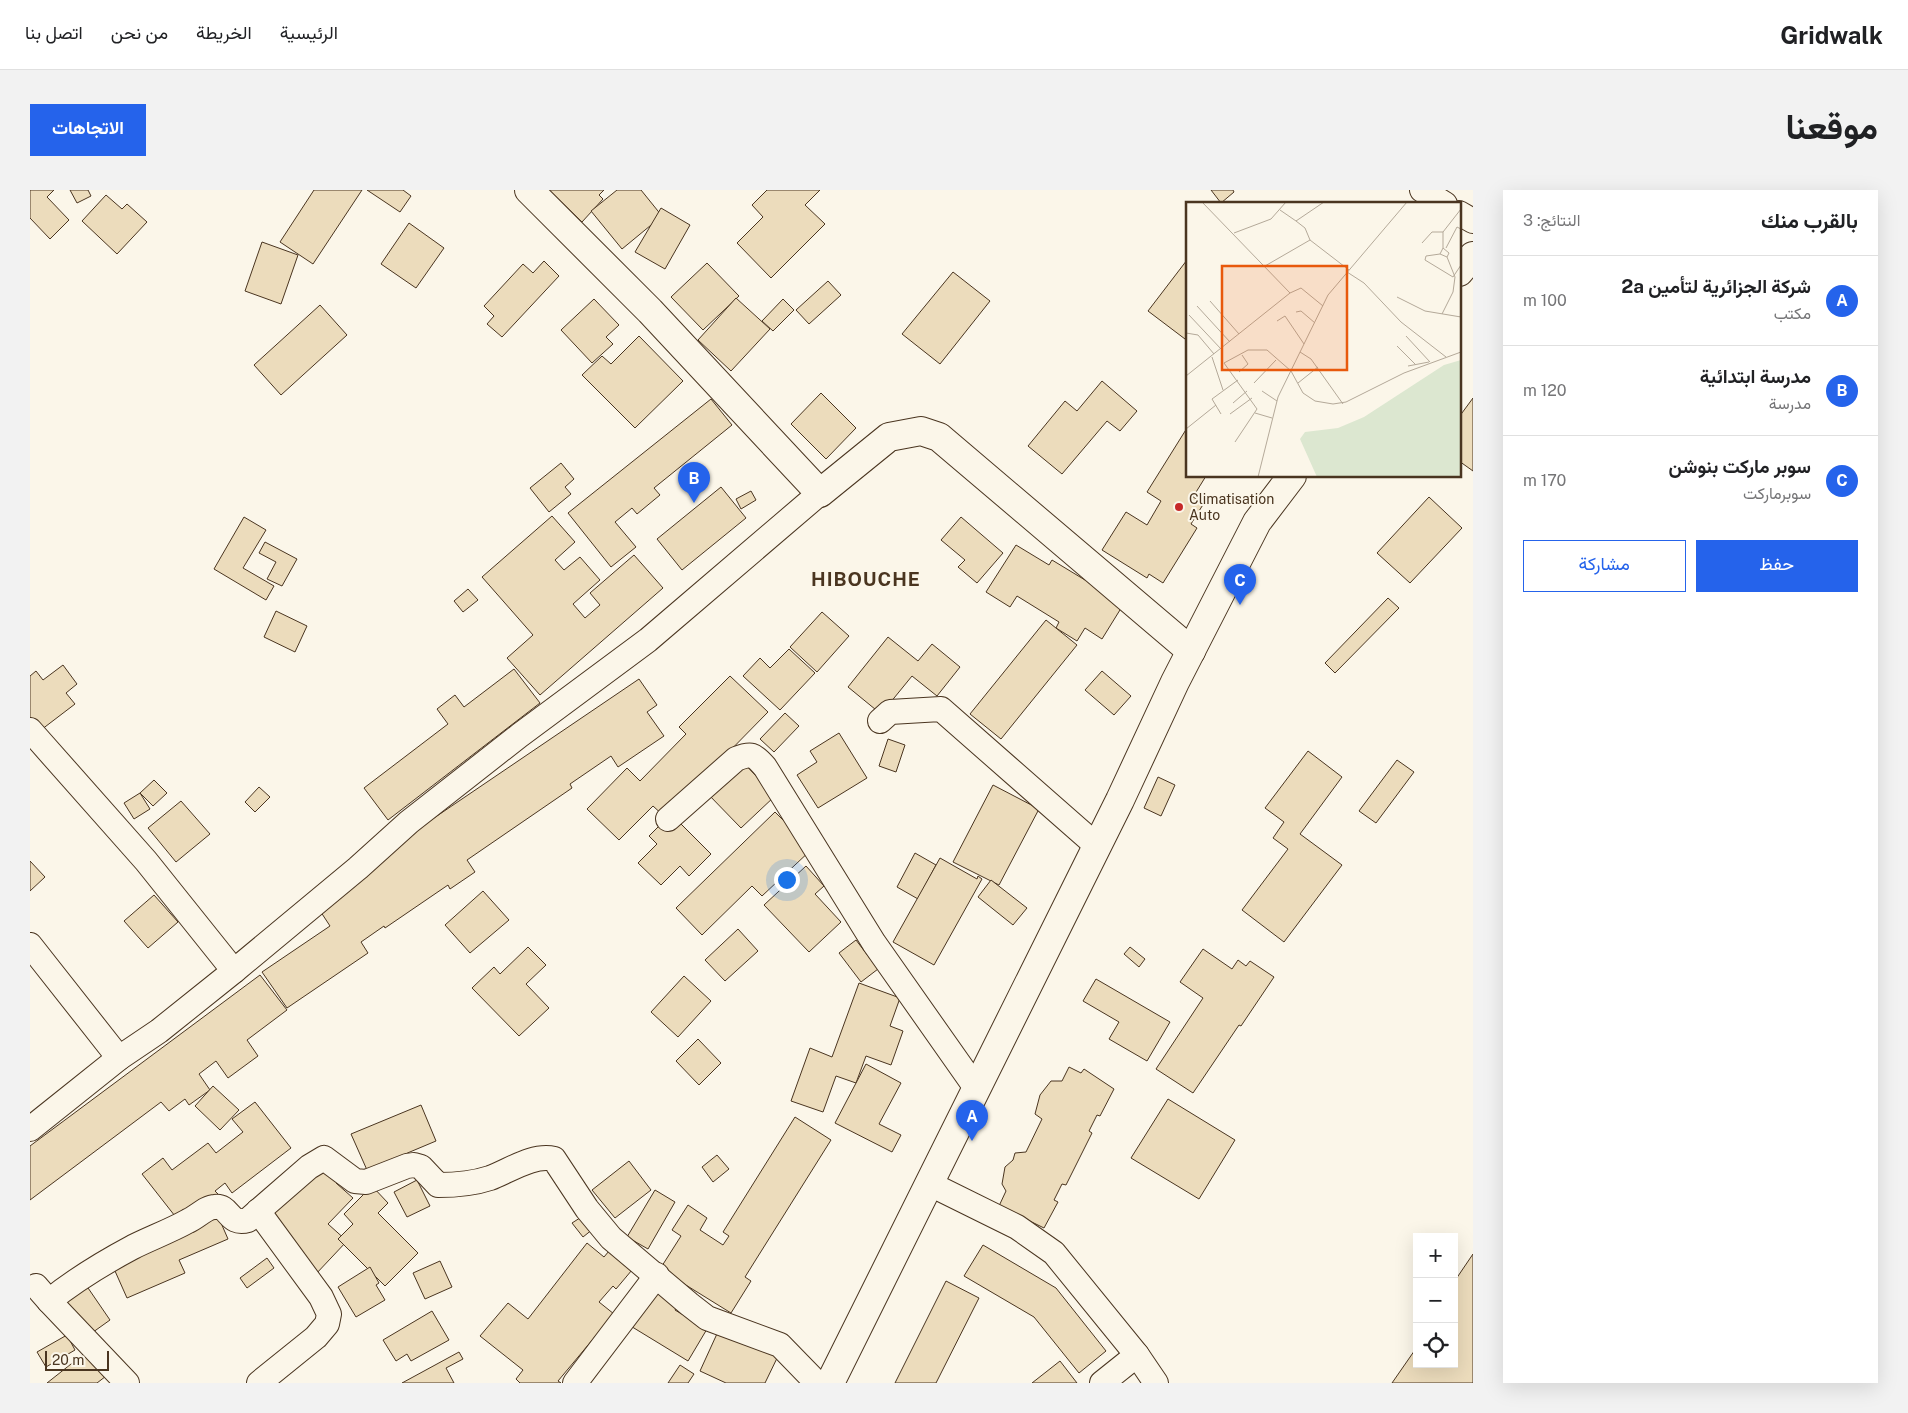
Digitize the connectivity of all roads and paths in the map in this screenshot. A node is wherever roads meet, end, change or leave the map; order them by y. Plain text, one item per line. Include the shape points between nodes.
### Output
1 (530, 190) edge
2 (1422, 190) edge
3 (1441, 202) edge
4 (1460, 214) edge
5 (1473, 221) edge
6 (1473, 256) edge
7 (1460, 271) edge
8 (1290, 478) edge
9 (820, 493) junction
10 (1191, 651) junction
11 (880, 721) dead end
12 (30, 730) edge
13 (668, 819) dead end
14 (1097, 846) junction
15 (30, 945) edge
16 (234, 971) junction
17 (119, 1058) junction
18 (976, 1088) junction
19 (30, 1129) edge
20 (928, 1183) junction
21 (258, 1211) junction
22 (657, 1276) junction
23 (1137, 1355) junction
24 (119, 1380) edge
25 (259, 1383) edge
26 (576, 1383) edge
27 (817, 1383) edge
28 (830, 1383) edge
29 (1102, 1383) edge
30 (1156, 1383) edge

1 - 9 main road via 650,311
2 - 3 street
4 - 5 street
6 - 7 main road
8 - 10 main road via 1257,522
9 - 10 main road via 889,437 921,431 939,437
9 - 16 street via 648,640 409,822
10 - 14 main road
11 - 14 street via 890,712 941,709
12 - 16 street via 146,861
13 - 18 street via 736,759 748,754 757,757 874,942
14 - 18 main road
15 - 17 street
16 - 17 street
17 - 19 street
18 - 20 main road
20 - 23 street via 1018,1227 1054,1253
20 - 28 main road
21 - 22 street via 308,1167 324,1158 356,1181 366,1182 414,1165 421,1167 438,1185 446,1185 487,1178 547,1157 554,1159 610,1238
21 - 24 street via 241,1222 222,1208 210,1208 42,1294
21 - 25 street via 321,1297 329,1314 327,1324 316,1337
22 - 26 street
22 - 27 street via 707,1318 780,1345
23 - 29 street
23 - 30 street

